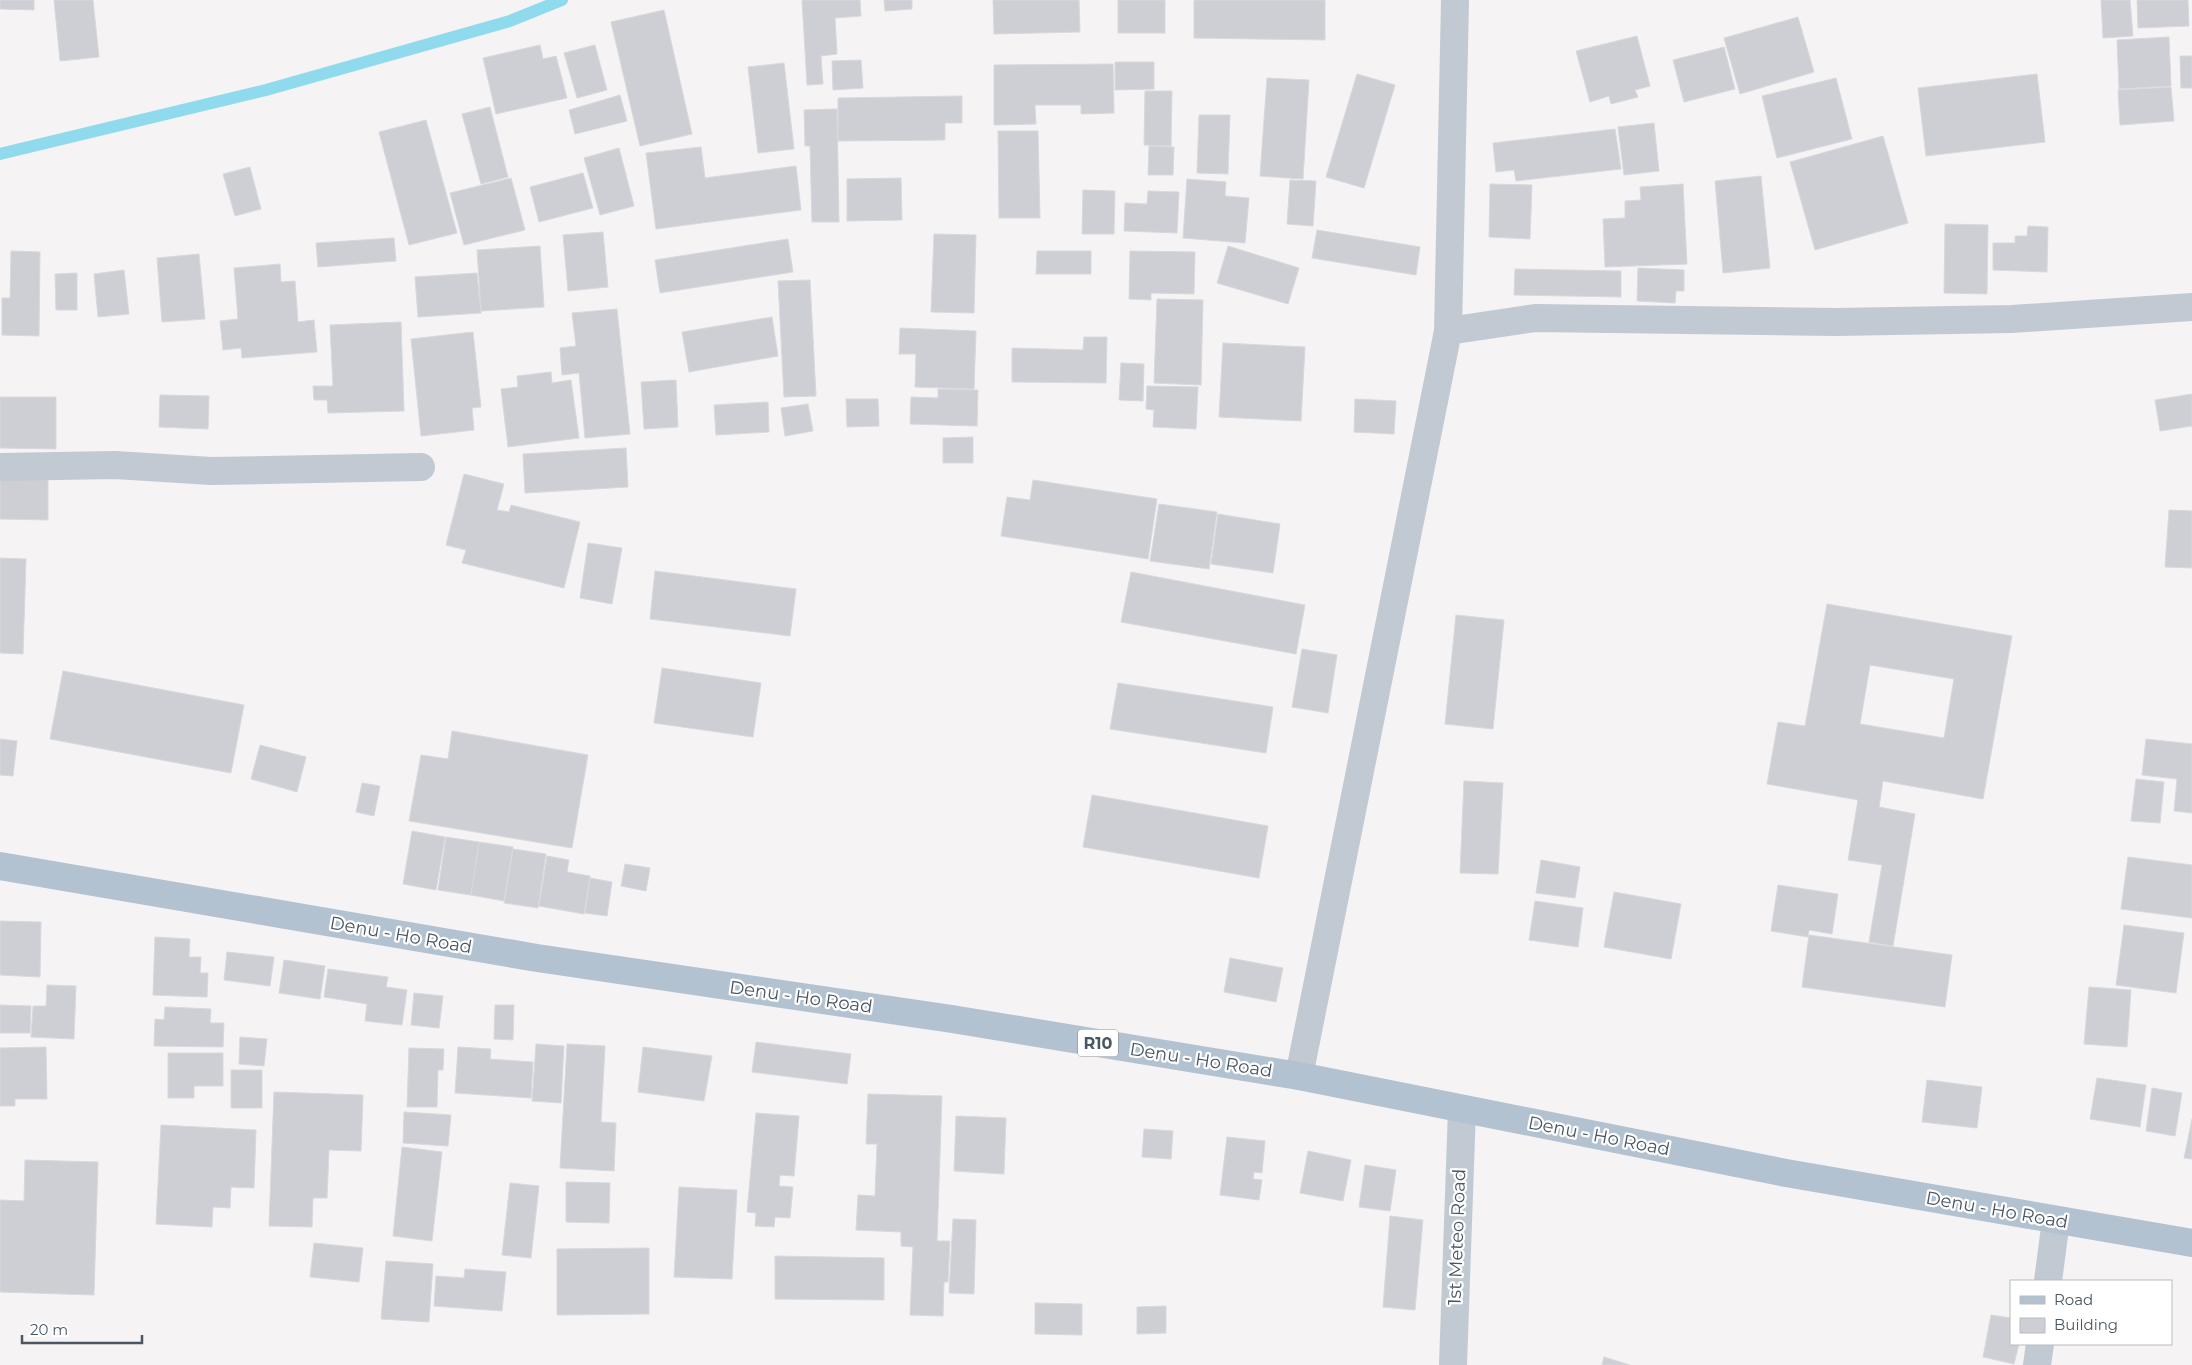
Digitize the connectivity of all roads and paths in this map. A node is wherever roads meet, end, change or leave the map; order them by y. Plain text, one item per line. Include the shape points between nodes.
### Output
1 (1455, 0) edge
2 (2192, 307) edge
3 (1448, 331) junction
4 (0, 467) edge
5 (421, 467) dead end
6 (0, 866) edge
7 (1299, 1076) junction
8 (1462, 1109) junction
9 (2056, 1220) junction
10 (2192, 1242) edge
11 (2048, 1280) edge
12 (2040, 1345) edge
13 (1453, 1365) edge
14 (2037, 1365) edge

1 - 3 street
2 - 3 street via 2012,319 1835,322 1535,318
3 - 7 street
4 - 5 street via 115,465 211,471
6 - 7 main road, Denu - Ho Road / R10 via 537,958 943,1018
7 - 8 main road, Denu - Ho Road / R10
8 - 9 main road, Denu - Ho Road / R10 via 1786,1173
8 - 13 street, 1st Meteo Road
9 - 10 main road, Denu - Ho Road / R10
9 - 11 street
12 - 14 street

